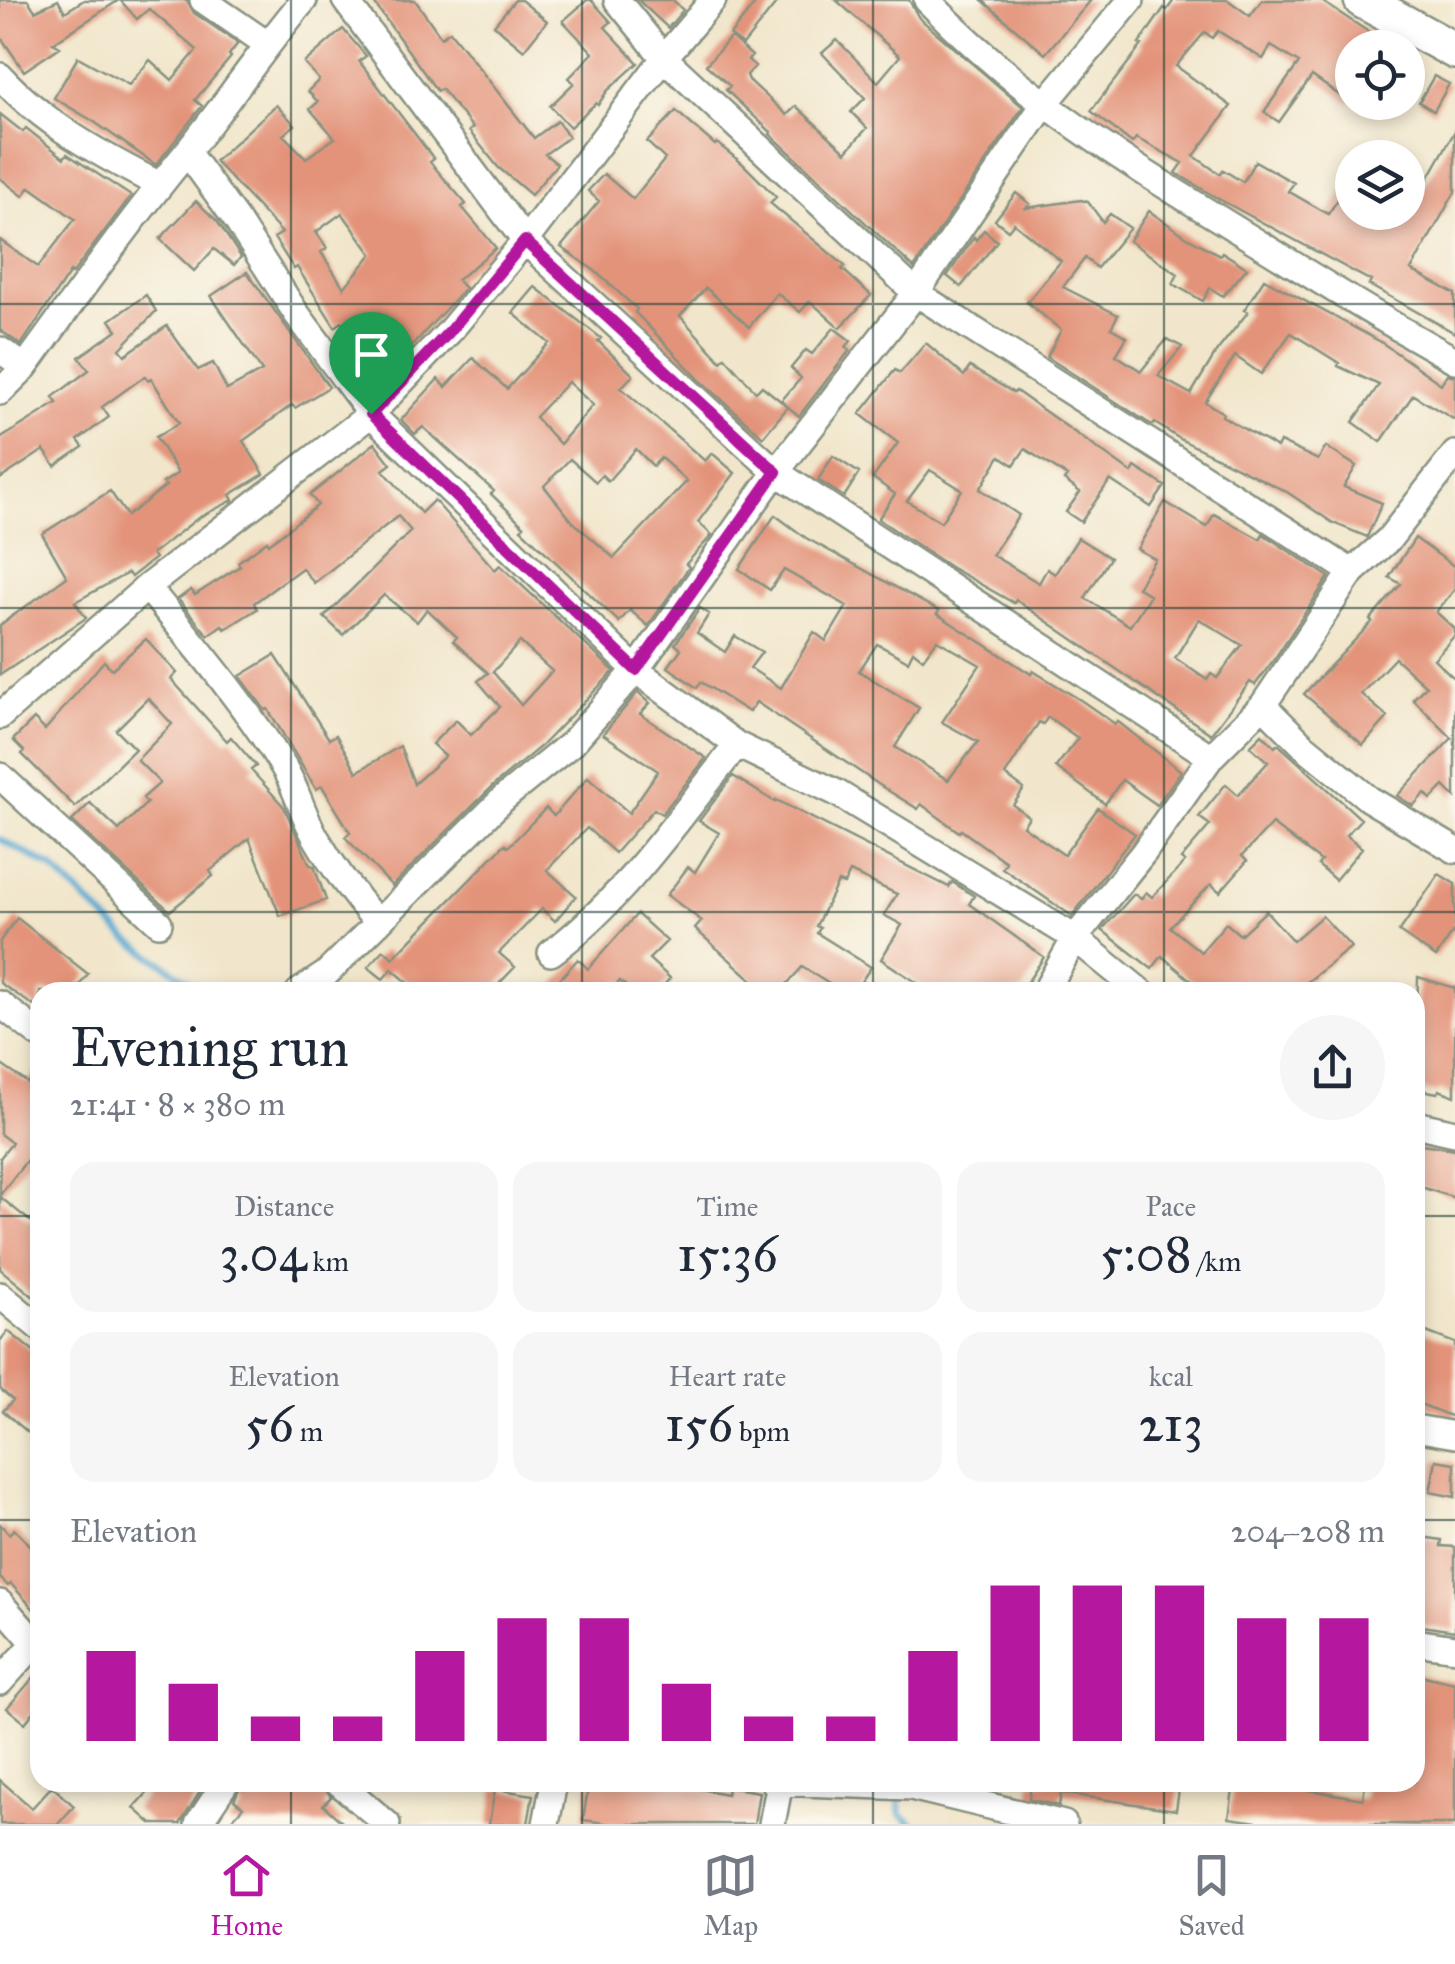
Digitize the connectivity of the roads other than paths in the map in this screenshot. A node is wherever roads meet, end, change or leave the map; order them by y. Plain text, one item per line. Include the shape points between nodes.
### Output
1 (203, 0) edge
2 (304, 0) edge
3 (345, 0) edge
4 (617, 0) edge
5 (714, 0) edge
6 (927, 0) edge
7 (1131, 0) edge
8 (1362, 0) edge
9 (267, 44) junction
10 (1455, 52) edge
11 (664, 58) junction
12 (0, 76) edge
13 (1043, 106) junction
14 (186, 152) junction
15 (158, 184) junction
16 (525, 241) junction
17 (916, 293) junction
18 (0, 350) edge
19 (1455, 360) edge
20 (25, 368) junction
21 (0, 392) edge
22 (371, 414) junction
23 (1453, 461) edge
24 (776, 472) junction
25 (1352, 572) junction
26 (147, 587) junction
27 (636, 670) junction
28 (1263, 705) junction
29 (0, 716) edge
30 (737, 745) junction
31 (1211, 757) junction
32 (0, 776) edge
33 (1455, 850) edge
34 (159, 923) dead end
35 (378, 923) junction
36 (1075, 938) junction
37 (551, 953) dead end
38 (314, 982) edge
39 (1051, 982) edge
40 (1130, 982) edge
41 (0, 1004) edge
42 (30, 1027) edge
43 (1425, 1126) edge
44 (1455, 1133) edge
45 (0, 1296) edge
46 (30, 1320) edge
47 (1425, 1430) edge
48 (1455, 1435) edge
49 (0, 1603) edge
50 (30, 1633) edge
51 (1425, 1644) edge
52 (30, 1648) edge
53 (1455, 1648) edge
54 (0, 1682) edge
55 (219, 1792) edge
56 (349, 1792) edge
57 (552, 1792) edge
58 (776, 1792) edge
59 (933, 1792) edge
60 (197, 1823) edge
61 (386, 1824) edge
62 (546, 1824) edge
63 (772, 1824) edge
64 (1064, 1824) edge

1 - 9 street
2 - 9 street
3 - 16 street
4 - 11 street
5 - 11 street
6 - 13 street
7 - 13 street
8 - 10 street
9 - 14 street
11 - 16 street
11 - 17 street
12 - 15 street via 72,135
13 - 17 street
13 - 19 street
14 - 15 street
14 - 22 street
15 - 20 street
16 - 22 street
16 - 24 street
17 - 24 street
17 - 25 street
18 - 20 street
20 - 21 street
22 - 26 street
22 - 27 street
23 - 25 street via 1389,539
24 - 27 street
24 - 31 street
25 - 28 street
26 - 29 street
26 - 35 street via 234,692 286,771 344,884
27 - 30 street
27 - 35 street via 572,743 504,798
28 - 31 street
28 - 33 street via 1369,799
30 - 36 street via 837,793
30 - 37 street via 640,867
31 - 36 street
32 - 34 street
35 - 38 street
36 - 39 street
36 - 40 street
41 - 42 street
43 - 44 street
45 - 46 street
47 - 48 street
49 - 50 street
51 - 53 street
52 - 54 street
55 - 60 street
56 - 61 street
57 - 62 street
58 - 63 street
59 - 64 street

